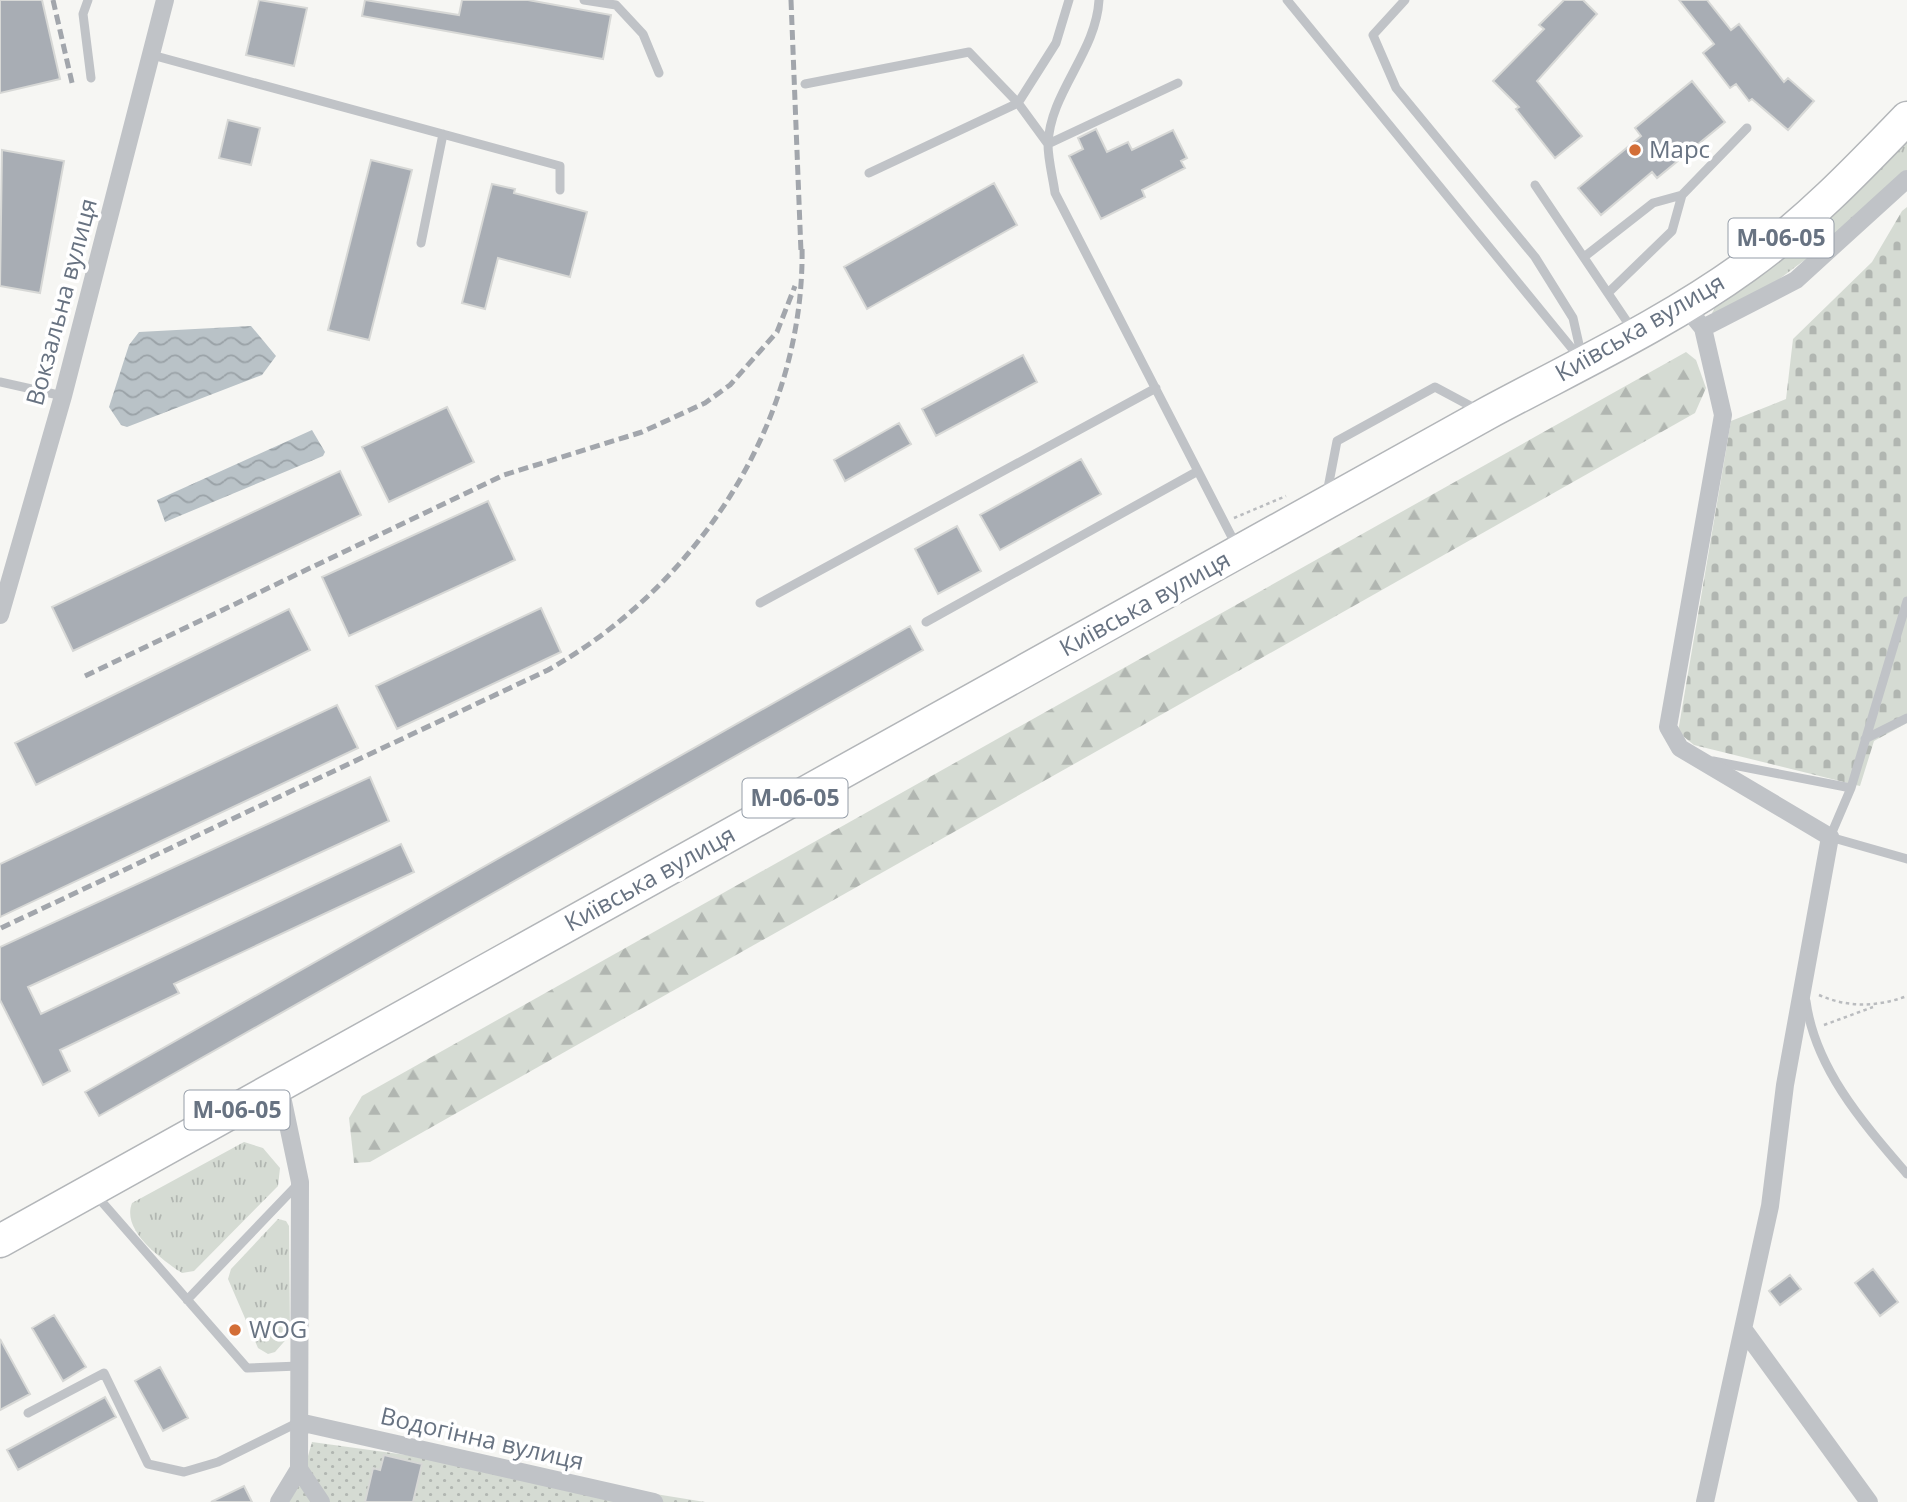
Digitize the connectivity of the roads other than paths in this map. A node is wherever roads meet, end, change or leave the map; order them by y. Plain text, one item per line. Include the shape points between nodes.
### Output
1 (88, 0) edge
2 (165, 0) edge
3 (584, 0) edge
4 (1069, 0) edge
5 (1099, 0) edge
6 (1287, 0) edge
7 (1405, 0) edge
8 (616, 3) edge
9 (152, 55) junction
10 (659, 73) dead end
11 (91, 78) dead end
12 (1178, 83) dead end
13 (805, 84) dead end
14 (1018, 103) junction
15 (1907, 118) edge
16 (1747, 128) dead end
17 (443, 134) junction
18 (1048, 144) junction
19 (869, 173) dead end
20 (1907, 179) edge
21 (1535, 185) dead end
22 (560, 190) dead end
23 (1682, 195) junction
24 (421, 243) dead end
25 (1584, 257) junction
26 (1609, 292) junction
27 (1694, 317) junction
28 (1635, 333) junction
29 (1583, 362) junction
30 (0, 382) edge
31 (1156, 388) junction
32 (63, 396) junction
33 (1486, 414) junction
34 (1198, 471) junction
35 (1325, 504) junction
36 (1240, 551) junction
37 (1907, 601) edge
38 (760, 603) dead end
39 (0, 615) edge
40 (926, 622) dead end
41 (1907, 718) edge
42 (1865, 739) junction
43 (1697, 758) junction
44 (1851, 788) junction
45 (1829, 837) junction
46 (1907, 859) edge
47 (1804, 986) junction
48 (280, 1087) junction
49 (1907, 1174) edge
50 (300, 1182) junction
51 (92, 1190) junction
52 (0, 1241) edge
53 (187, 1300) junction
54 (1744, 1330) junction
55 (299, 1366) junction
56 (28, 1413) dead end
57 (299, 1422) junction
58 (299, 1469) junction
59 (279, 1502) edge
60 (321, 1502) edge
61 (654, 1502) edge
62 (1705, 1502) edge
63 (1869, 1502) edge

1 - 11 lane via 83,14
2 - 9 street, Вокзальна вулиця
3 - 8 lane
4 - 14 lane via 1056,43
5 - 18 lane via 1089,46 1058,105
6 - 29 lane
7 - 29 lane via 1373,35 1396,88 1535,257 1573,317
8 - 10 lane via 643,34
9 - 17 lane
9 - 32 street, Вокзальна вулиця
12 - 18 lane
13 - 14 lane via 969,52
14 - 18 lane
14 - 19 lane
15 - 27 highway, Київська вулиця / М-06-05 via 1821,207 1746,266
16 - 23 lane
17 - 22 lane via 560,166
17 - 24 lane
18 - 31 lane via 1055,193
20 - 27 street via 1796,280
21 - 25 lane
23 - 25 lane via 1653,203
23 - 26 lane via 1672,231
25 - 26 lane
26 - 28 lane
27 - 28 highway, Київська вулиця / М-06-05
27 - 43 street via 1723,415 1668,727 1679,748
28 - 29 highway, Київська вулиця / М-06-05
29 - 33 highway, Київська вулиця / М-06-05
30 - 32 lane
31 - 34 lane
31 - 38 lane
32 - 39 street, Вокзальна вулиця
33 - 35 highway, Київська вулиця / М-06-05
33 - 35 lane via 1435,387 1337,441
34 - 36 lane
34 - 40 lane
35 - 36 highway, Київська вулиця / М-06-05
36 - 48 highway, Київська вулиця / М-06-05
37 - 42 lane
41 - 42 lane
42 - 44 lane
43 - 44 lane
43 - 45 street
44 - 45 lane
45 - 46 lane
45 - 47 street
47 - 49 lane via 1810,1030 1842,1092
47 - 54 street via 1785,1085 1770,1206
48 - 50 street
48 - 51 highway, М-06-05
50 - 53 lane
50 - 55 street
51 - 52 highway, М-06-05
51 - 53 lane
53 - 55 lane via 247,1368
54 - 62 street
54 - 63 street
55 - 57 street
56 - 57 lane via 104,1373 148,1464 184,1472 218,1462
57 - 58 street
57 - 61 street, Водогінна вулиця
58 - 59 street
58 - 60 street

